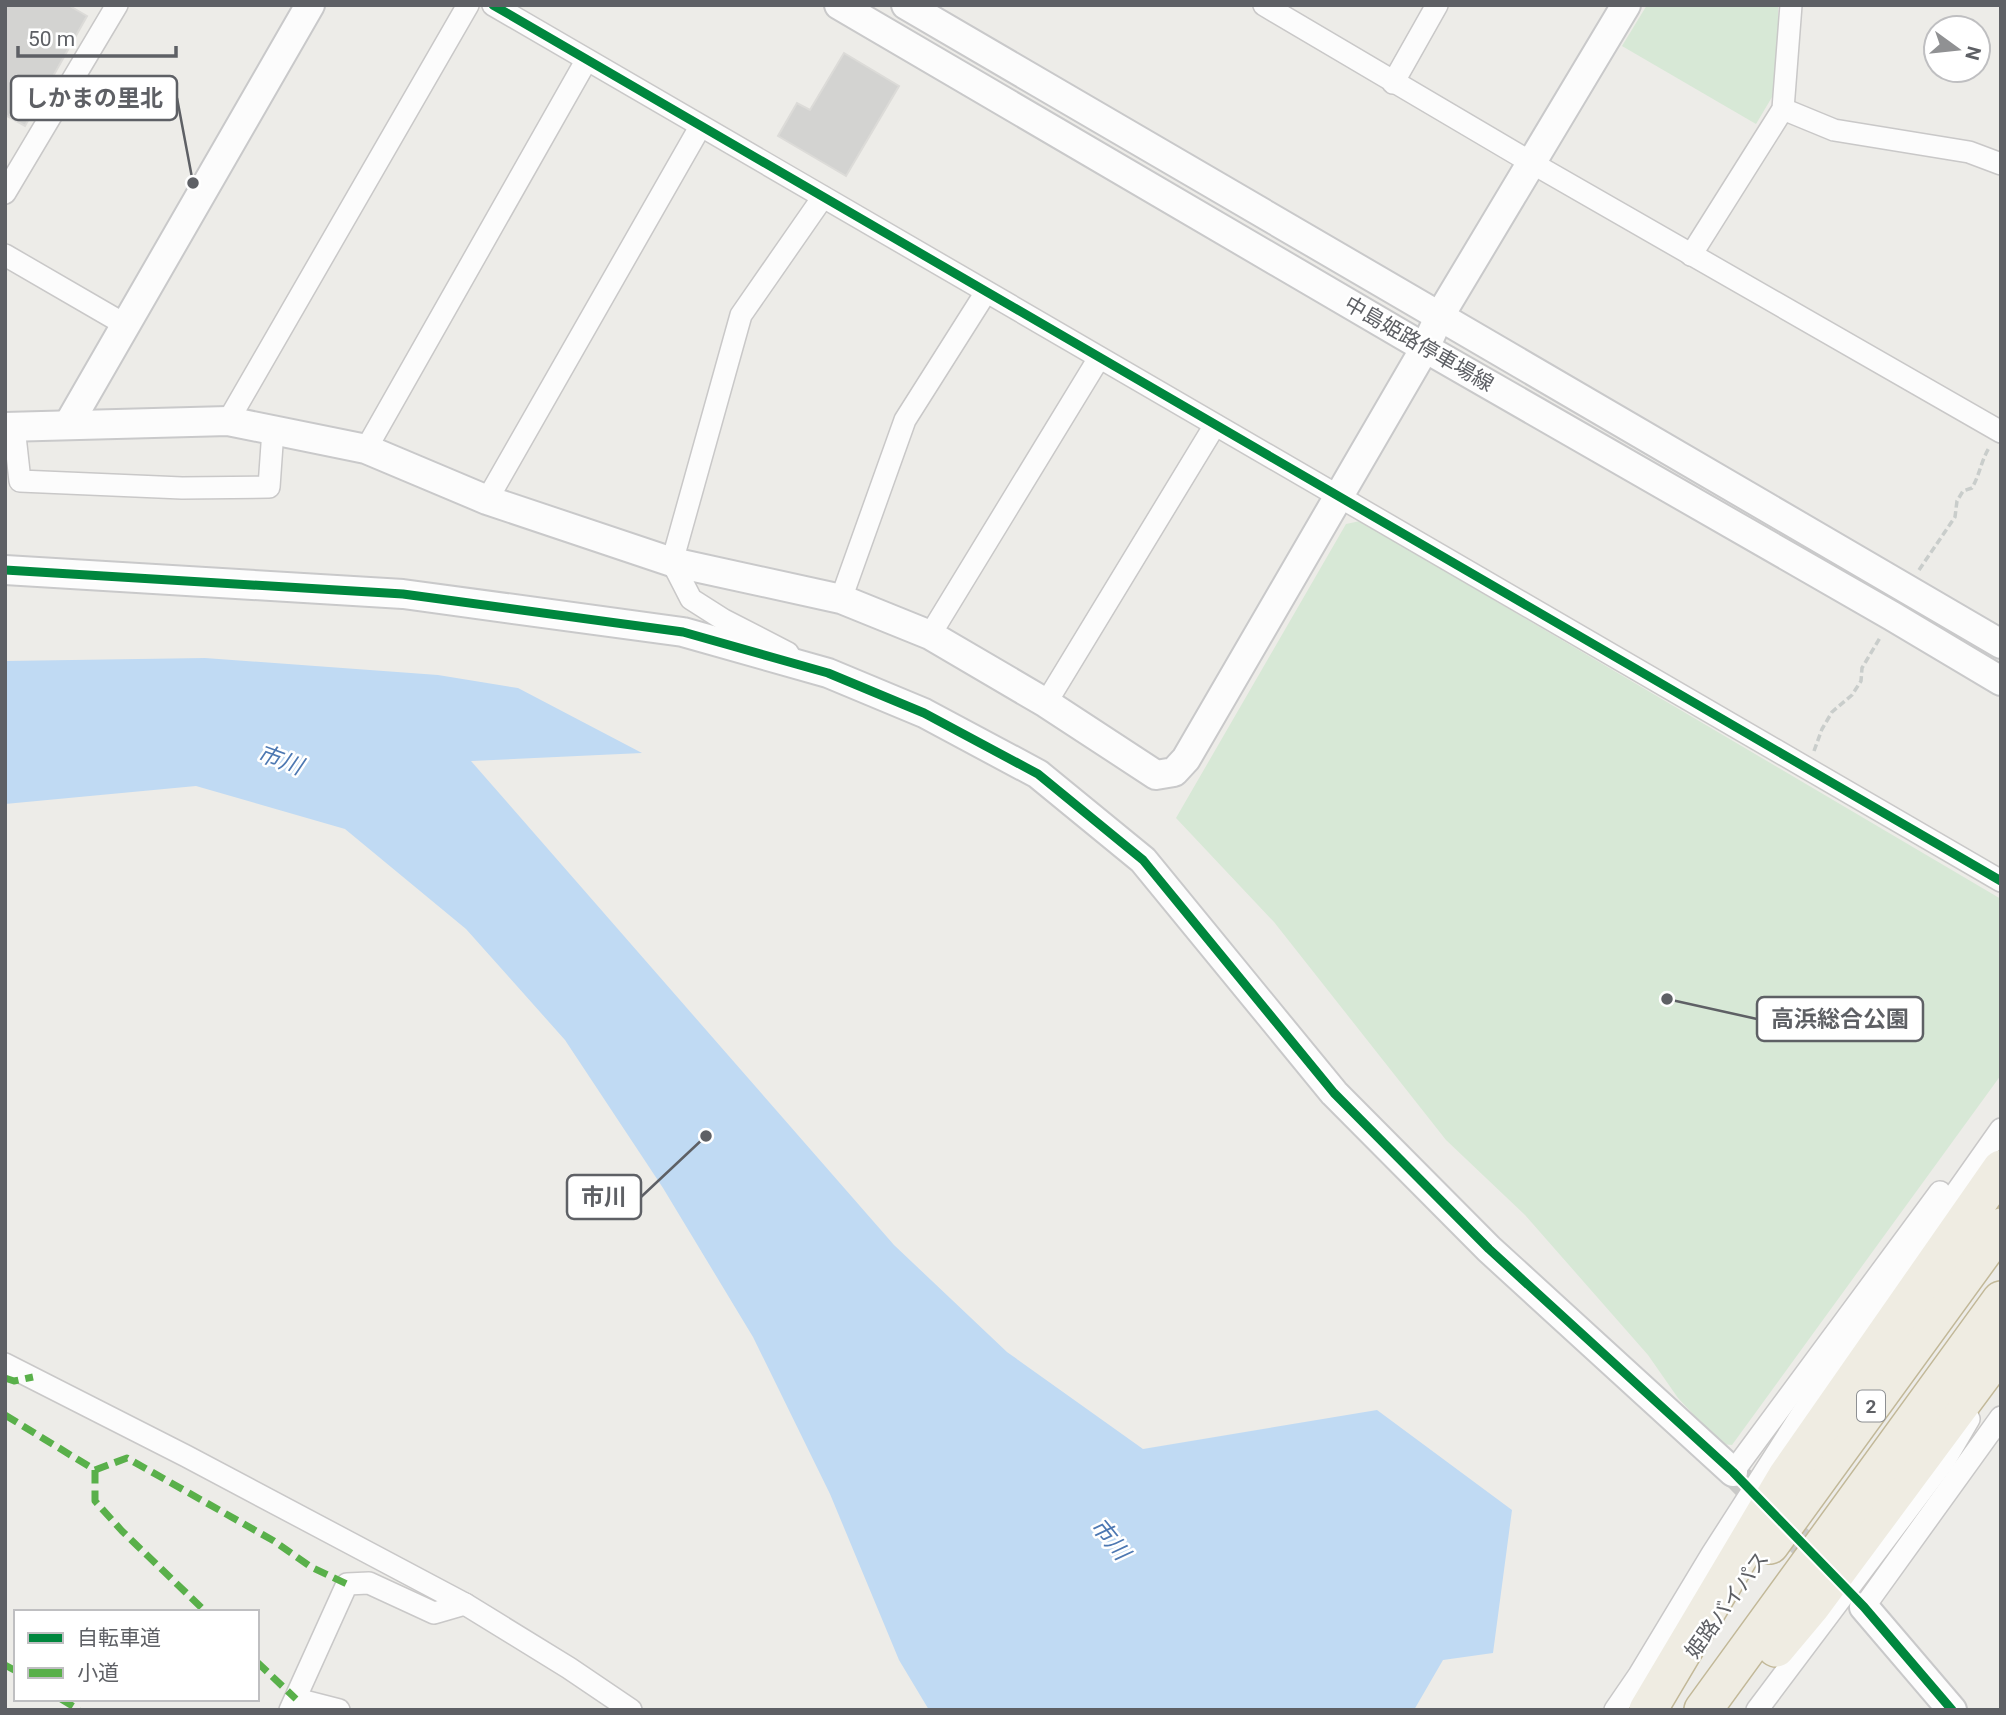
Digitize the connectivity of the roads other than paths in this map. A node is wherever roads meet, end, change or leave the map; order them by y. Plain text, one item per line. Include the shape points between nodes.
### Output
1 (117, 5) edge
2 (310, 5) edge
3 (468, 5) edge
4 (493, 5) edge
5 (839, 5) edge
6 (906, 5) edge
7 (1264, 5) edge
8 (1437, 5) edge
9 (1626, 5) edge
10 (1791, 5) edge
11 (586, 61) junction
12 (1393, 83) junction
13 (1783, 109) junction
14 (700, 127) junction
15 (1532, 163) junction
16 (2001, 164) edge
17 (5, 193) edge
18 (823, 197) junction
19 (5, 255) edge
20 (1691, 255) junction
21 (986, 292) junction
22 (1439, 317) junction
23 (124, 324) junction
24 (1424, 348) junction
25 (1099, 358) junction
26 (228, 421) junction
27 (68, 425) junction
28 (1215, 425) junction
29 (10, 427) edge
30 (273, 430) junction
31 (2000, 430) edge
32 (366, 449) junction
33 (1337, 497) junction
34 (487, 500) junction
35 (672, 562) junction
36 (5, 570) edge
37 (841, 599) junction
38 (930, 635) junction
39 (2001, 644) edge
40 (828, 673) junction
41 (2001, 681) edge
42 (1046, 702) junction
43 (2001, 881) edge
44 (2001, 1111) edge
45 (2001, 1129) edge
46 (2001, 1169) edge
47 (2001, 1227) edge
48 (1919, 1286) junction
49 (2001, 1300) edge
50 (2001, 1350) edge
51 (2001, 1362) edge
52 (5, 1364) edge
53 (1821, 1384) junction
54 (2001, 1417) edge
55 (1733, 1472) joint
56 (1727, 1570) junction
57 (465, 1604) junction
58 (1864, 1608) joint
59 (1786, 1634) junction
60 (293, 1704) edge
61 (339, 1710) edge
62 (631, 1710) edge
63 (1615, 1710) edge
64 (1649, 1710) edge
65 (1703, 1710) edge
66 (1724, 1710) edge
67 (1757, 1710) edge
68 (1952, 1710) edge

1 - 17 street
2 - 23 street
3 - 26 street
4 - 11 street
5 - 24 street, 中島姫路停車場線
6 - 22 street, 中島姫路停車場線
7 - 12 street
8 - 12 street
9 - 15 street
10 - 13 street
11 - 14 street
11 - 32 street
12 - 15 street
13 - 16 street via 1834,130 1969,152
13 - 20 street
14 - 18 street
14 - 34 street
15 - 20 street
15 - 22 street
18 - 21 street
18 - 35 street via 741,315
19 - 23 street
20 - 31 street
21 - 25 street
21 - 37 street via 905,420
22 - 24 street
22 - 39 street, 中島姫路停車場線
23 - 27 street
24 - 33 street
24 - 41 street, 中島姫路停車場線
25 - 28 street
25 - 38 street
26 - 27 street
26 - 30 street
27 - 29 street
28 - 33 street
28 - 42 street
29 - 30 street via 20,481 182,488 269,487
30 - 32 street
32 - 34 street
33 - 42 street via 1174,772 1156,775
33 - 43 street
34 - 35 street
35 - 37 street
35 - 40 street via 691,599
36 - 40 street via 403,594 682,632
37 - 38 street
38 - 42 street
40 - 55 street via 924,713 1038,774 1143,860 1334,1093 1489,1248
44 - 55 street
45 - 53 street
46 - 48 highway
47 - 56 highway, 姫路バイパス / 2
48 - 53 highway
48 - 56 highway
49 - 59 highway, 姫路バイパス / 2
50 - 59 highway
51 - 59 street via 1945,1460
52 - 57 street
53 - 56 street
54 - 58 street
56 - 63 street
56 - 64 highway
57 - 60 street via 434,1613 369,1583 347,1584
57 - 62 street
58 - 68 street
59 - 65 highway, 姫路バイパス / 2
59 - 66 highway
59 - 67 street
60 - 61 street

